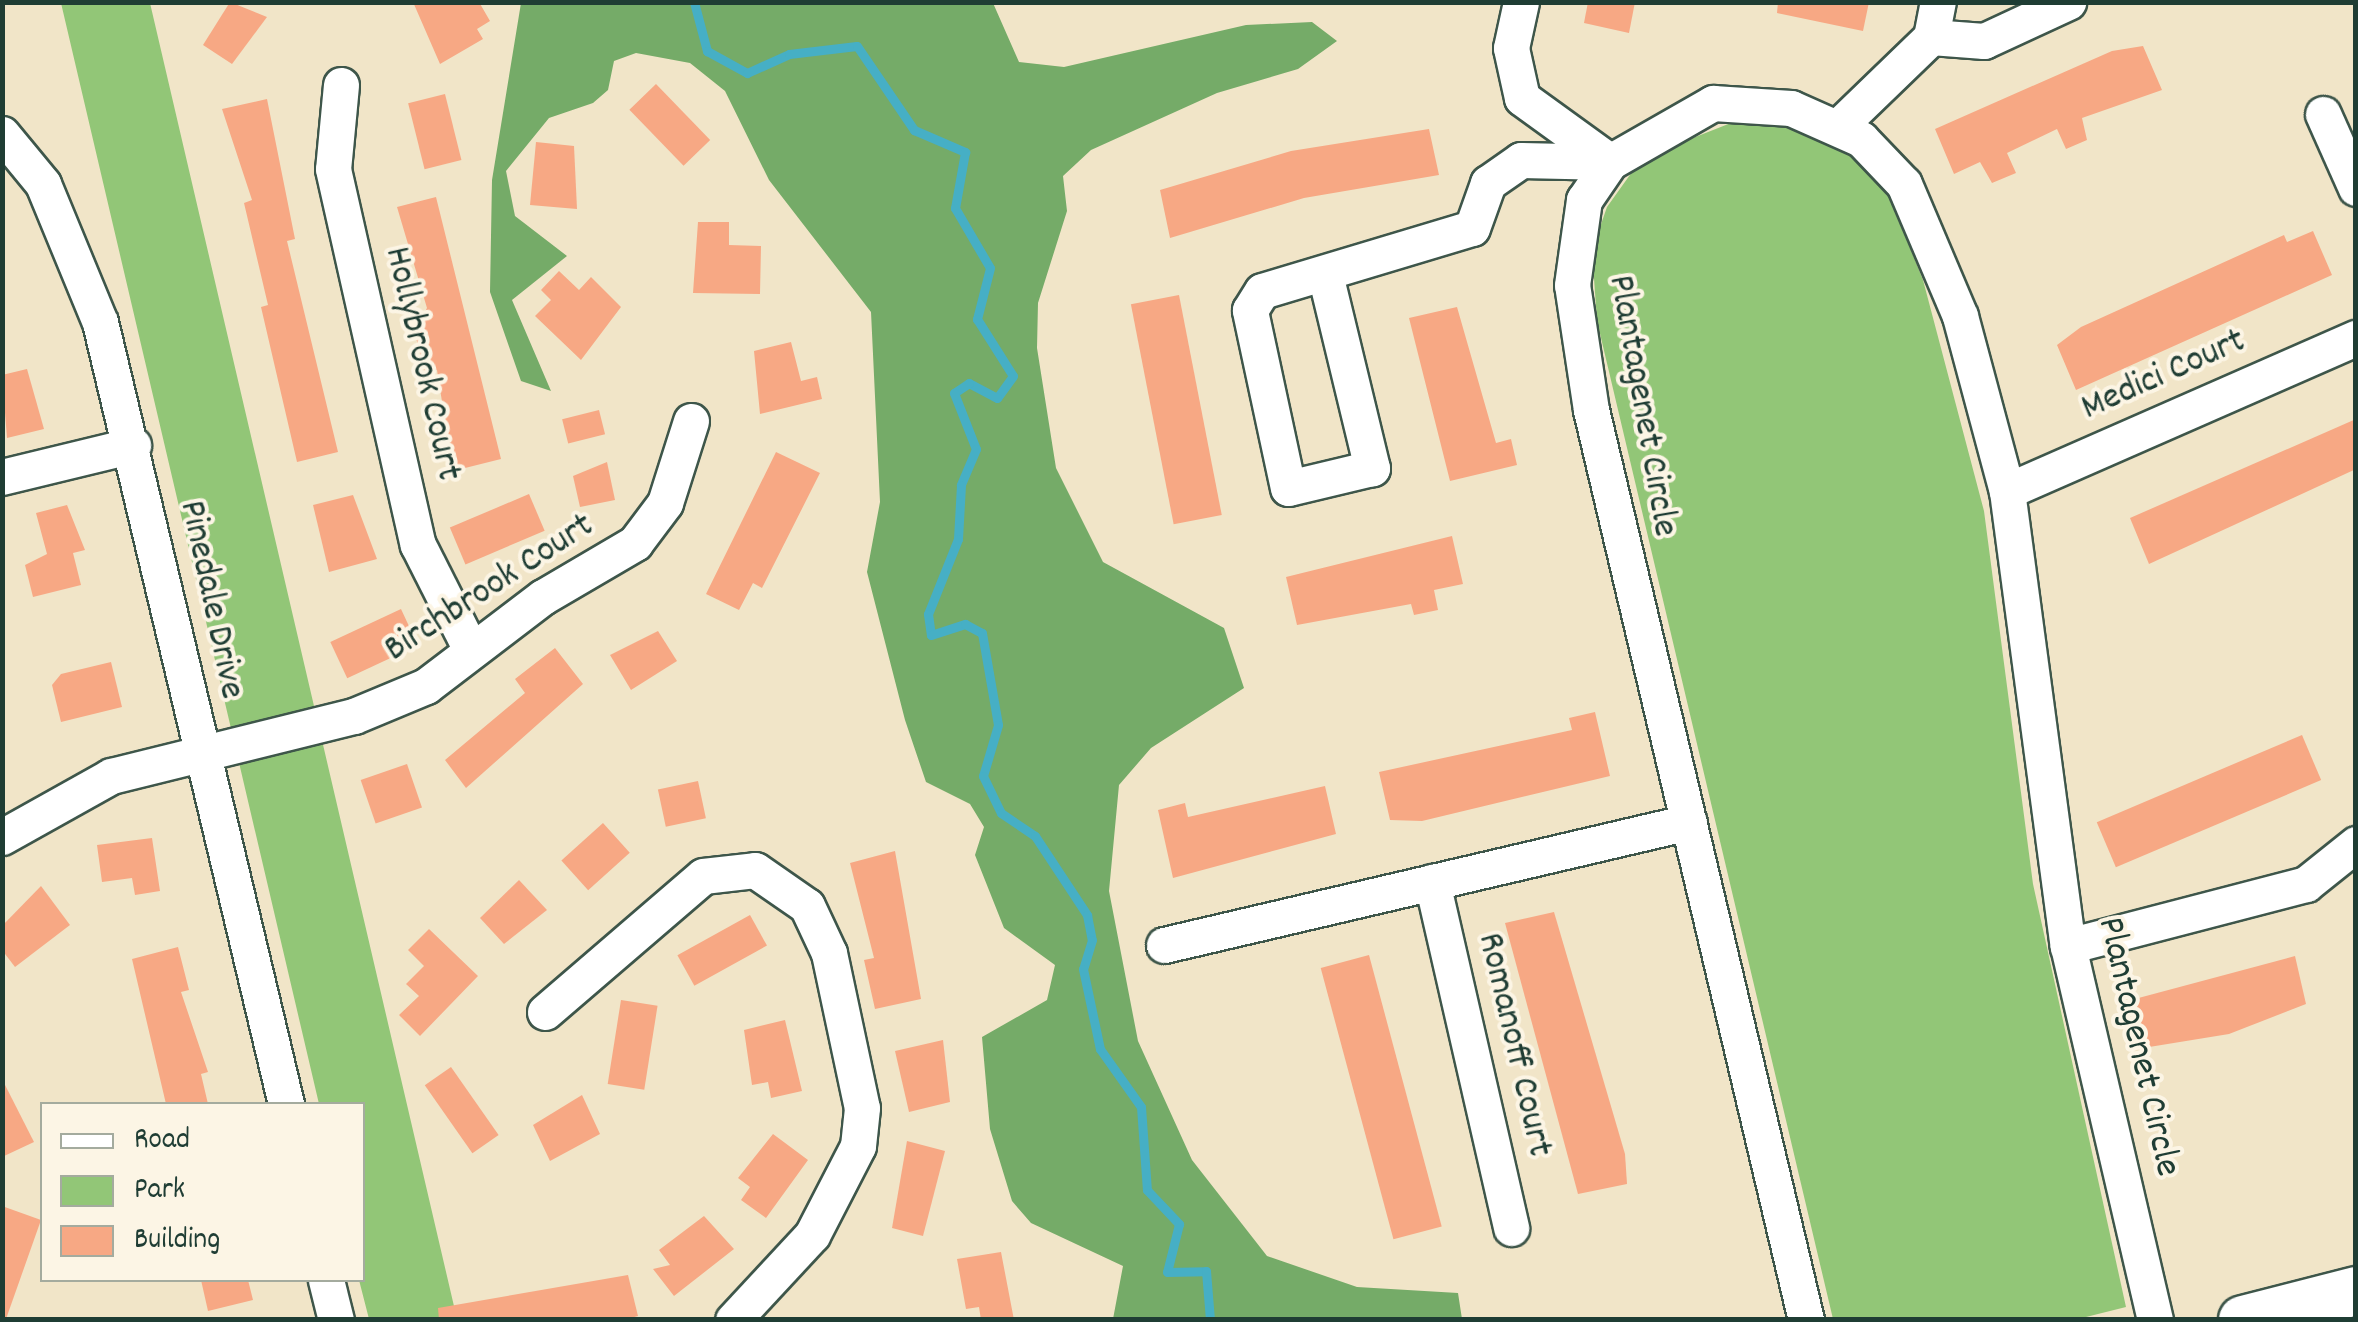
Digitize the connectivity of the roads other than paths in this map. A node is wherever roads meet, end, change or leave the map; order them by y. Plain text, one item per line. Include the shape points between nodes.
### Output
1 (1522, 2) edge
2 (2068, 2) edge
3 (1934, 20) edge
4 (341, 84) dead end
5 (2323, 114) dead end
6 (1840, 125) junction
7 (2, 134) edge
8 (1610, 162) junction
9 (2356, 188) edge
10 (1326, 274) junction
11 (2356, 338) edge
12 (691, 421) dead end
13 (133, 445) junction
14 (2, 476) edge
15 (2007, 491) junction
16 (471, 650) junction
17 (201, 754) junction
18 (1688, 822) junction
19 (2, 838) edge
20 (2356, 844) edge
21 (1432, 882) junction
22 (1164, 946) dead end
23 (2068, 946) junction
24 (545, 1012) dead end
25 (286, 1102) edge
26 (1511, 1228) dead end
27 (326, 1282) edge
28 (2356, 1291) edge
29 (336, 1320) edge
30 (733, 1320) edge
31 (1806, 1320) edge
32 (2155, 1320) edge
33 (2243, 1320) edge

1 - 8 street via 1510,48 1522,98
2 - 3 street via 1984,41
3 - 6 street
4 - 16 street, Hollybrook Court via 333,169 418,546
5 - 9 street
6 - 8 street, Plantagenet Circle via 1764,104 1713,104
6 - 15 street, Plantagenet Circle via 1882,158 1921,217 1960,316
7 - 13 street, Pinedale Drive via 61,222
8 - 10 street via 1521,160 1488,183 1472,228
8 - 18 street, Plantagenet Circle via 1584,200 1572,286 1591,410
10 - 10 street via 1262,291 1250,310 1288,488 1372,468
11 - 15 street, Medici Court
12 - 16 street, Birchbrook Court via 665,502 635,543
13 - 14 street
13 - 17 street, Pinedale Drive
15 - 23 street, Plantagenet Circle
16 - 17 street, Birchbrook Court via 380,708
17 - 19 street, Birchbrook Court via 71,790
17 - 25 street, Pinedale Drive
18 - 21 street
18 - 31 street, Plantagenet Circle
20 - 23 street via 2306,884
21 - 22 street
21 - 26 street, Romanoff Court
23 - 32 street, Plantagenet Circle
24 - 30 street via 703,876 755,870 808,906 830,953 862,1108 858,1146 812,1236
27 - 29 street
28 - 33 street

